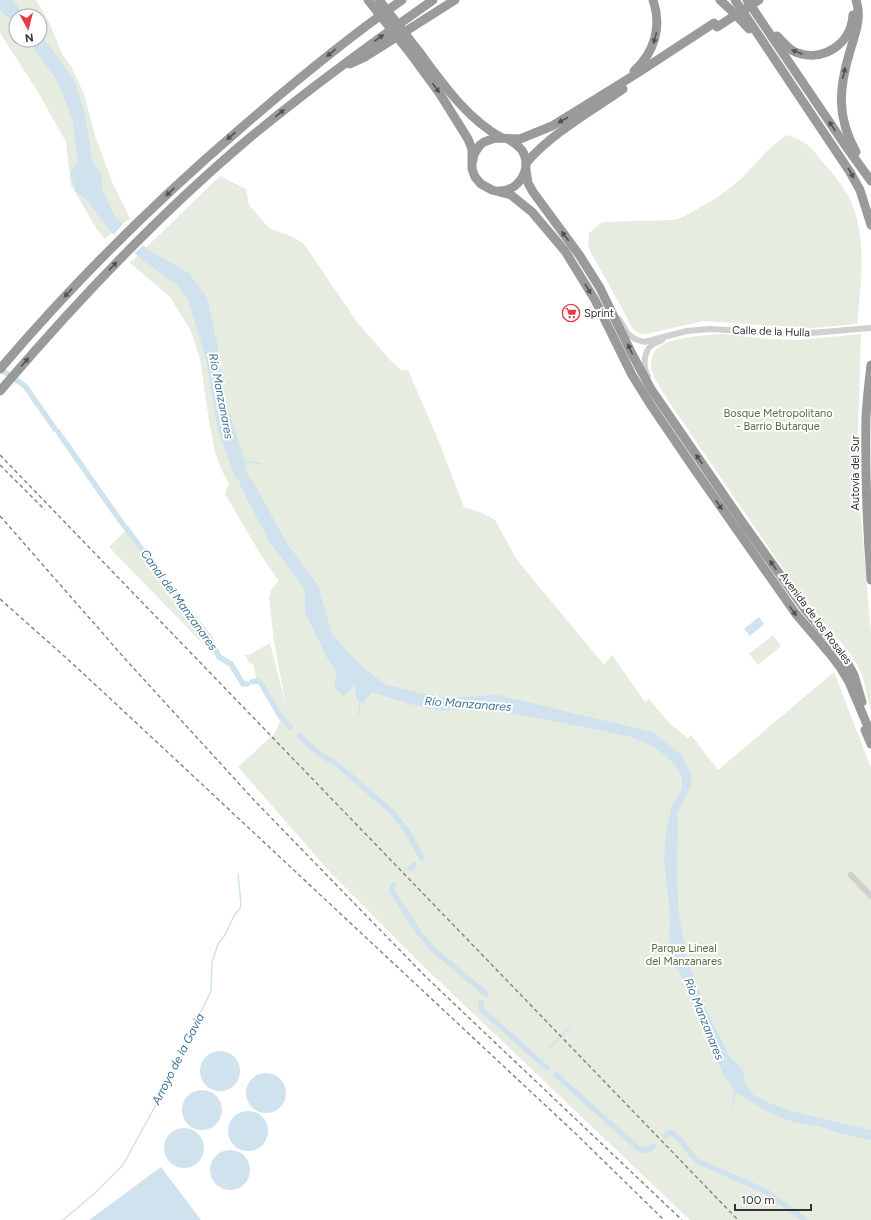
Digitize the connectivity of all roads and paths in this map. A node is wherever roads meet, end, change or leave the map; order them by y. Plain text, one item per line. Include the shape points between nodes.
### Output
1 (368, 0) edge
2 (380, 0) edge
3 (391, 0) edge
4 (402, 0) edge
5 (433, 0) edge
6 (455, 0) edge
7 (462, 0) edge
8 (654, 0) edge
9 (720, 0) edge
10 (735, 0) edge
11 (750, 0) edge
12 (759, 0) edge
13 (850, 0) edge
14 (856, 0) edge
15 (715, 25) junction
16 (413, 27) junction
17 (361, 28) junction
18 (416, 55) junction
19 (775, 61) junction
20 (336, 70) junction
21 (609, 91) junction
22 (505, 138) junction
23 (472, 167) junction
24 (526, 167) junction
25 (871, 175) edge
26 (871, 181) edge
27 (492, 190) junction
28 (871, 225) edge
29 (600, 288) junction
30 (871, 328) edge
31 (672, 335) junction
32 (871, 365) edge
33 (0, 369) edge
34 (0, 391) edge
35 (678, 430) junction
36 (871, 580) edge
37 (840, 667) junction
38 (870, 732) edge
39 (871, 744) edge
40 (851, 874) dead end
41 (871, 896) edge

1 - 18 highway, bridge
2 - 18 highway, bridge
3 - 17 highway via 364,21
4 - 17 highway
20 -> 5 highway
6 - 16 highway
7 - 16 highway
8 -> 21 highway via 658,21 656,35 648,55 636,70
9 - 19 highway
10 - 19 highway
13 -> 11 highway via 853,16 848,34 837,47 816,56 792,50 784,44
11 - 15 highway
26 -> 11 highway
12 - 15 highway, bridge
25 -> 14 highway via 850,139 841,99 845,70 857,31 859,16
15 - 21 highway
15 - 24 highway via 542,146
16 - 20 highway via 365,57
17 -> 33 highway via 198,165 138,221 28,336
18 - 22 highway via 479,123
18 -> 23 highway via 461,126 472,149
19 -> 28 highway via 850,172 862,196
34 -> 20 highway via 38,346 146,232 270,122
21 -> 22 highway via 552,126 520,139
22 - 23 highway via 495,138 480,145 474,154
22 - 24 highway via 517,144 524,153
23 - 27 highway via 475,178
24 - 27 highway via 522,179 516,186 505,191
29 -> 24 highway, Avenida de los Rosales via 533,192 528,183
27 -> 37 highway, Avenida de los Rosales via 511,195 532,212 565,251 595,300 632,375 650,404 796,614
29 - 31 street via 628,334 635,339 644,342
35 -> 29 highway, Avenida de los Rosales via 651,389
30 - 31 street, Calle de la Hulla via 786,334 710,329
31 - 35 street via 651,345 644,361 646,372
32 - 36 highway, Autovía del Sur via 866,417
38 -> 35 highway, Avenida de los Rosales via 854,675 846,660 804,608
37 - 38 highway, Avenida de los Rosales
37 - 39 highway
40 - 41 street

